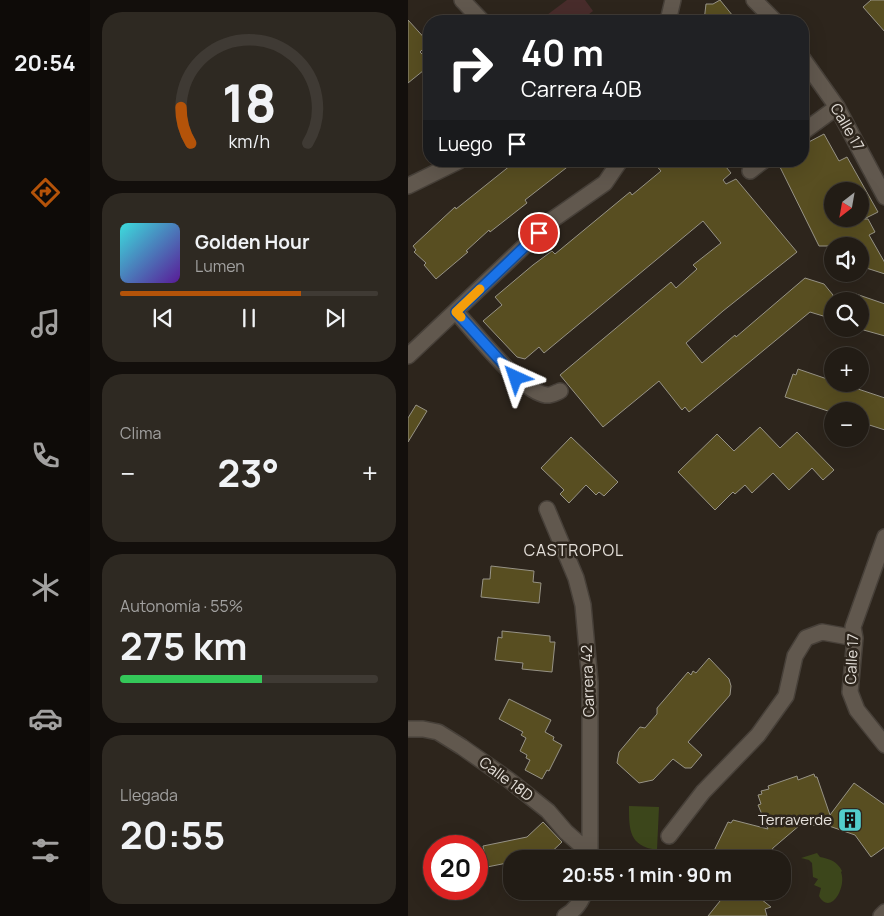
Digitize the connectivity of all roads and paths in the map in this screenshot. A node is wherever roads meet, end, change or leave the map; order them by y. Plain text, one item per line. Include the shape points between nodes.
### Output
1 (462, 0) edge
2 (673, 0) edge
3 (754, 0) edge
4 (476, 15) edge
5 (669, 15) edge
6 (769, 15) edge
7 (809, 67) edge
8 (837, 107) junction
9 (809, 128) edge
10 (447, 167) edge
11 (616, 167) edge
12 (755, 167) edge
13 (750, 171) dead end
14 (408, 186) edge
15 (884, 198) edge
16 (456, 312) junction
17 (408, 356) edge
18 (560, 391) dead end
19 (547, 510) dead end
20 (884, 537) edge
21 (855, 638) junction
22 (408, 729) edge
23 (884, 745) edge
24 (669, 836) dead end
25 (583, 850) edge
26 (589, 850) edge
27 (582, 900) edge
28 (884, 912) edge
29 (565, 916) edge
30 (881, 916) edge

1 - 4 street
2 - 5 street
3 - 6 street
7 - 8 street, Calle 17
8 - 9 street
8 - 15 street, Calle 17
10 - 14 street
11 - 16 street via 605,182 552,220
12 - 13 street
16 - 17 street
16 - 18 street via 516,378 534,392 548,396
19 - 26 street, Carrera 42 via 576,578 583,605 590,682
20 - 21 street, Calle 17 via 853,627
21 - 23 street, Calle 17 via 850,692 857,710
21 - 24 street via 822,632 806,638 795,656 786,696 758,735 702,792
22 - 25 street, Calle 18D via 438,732 462,746 548,811
27 - 29 street
28 - 30 street

